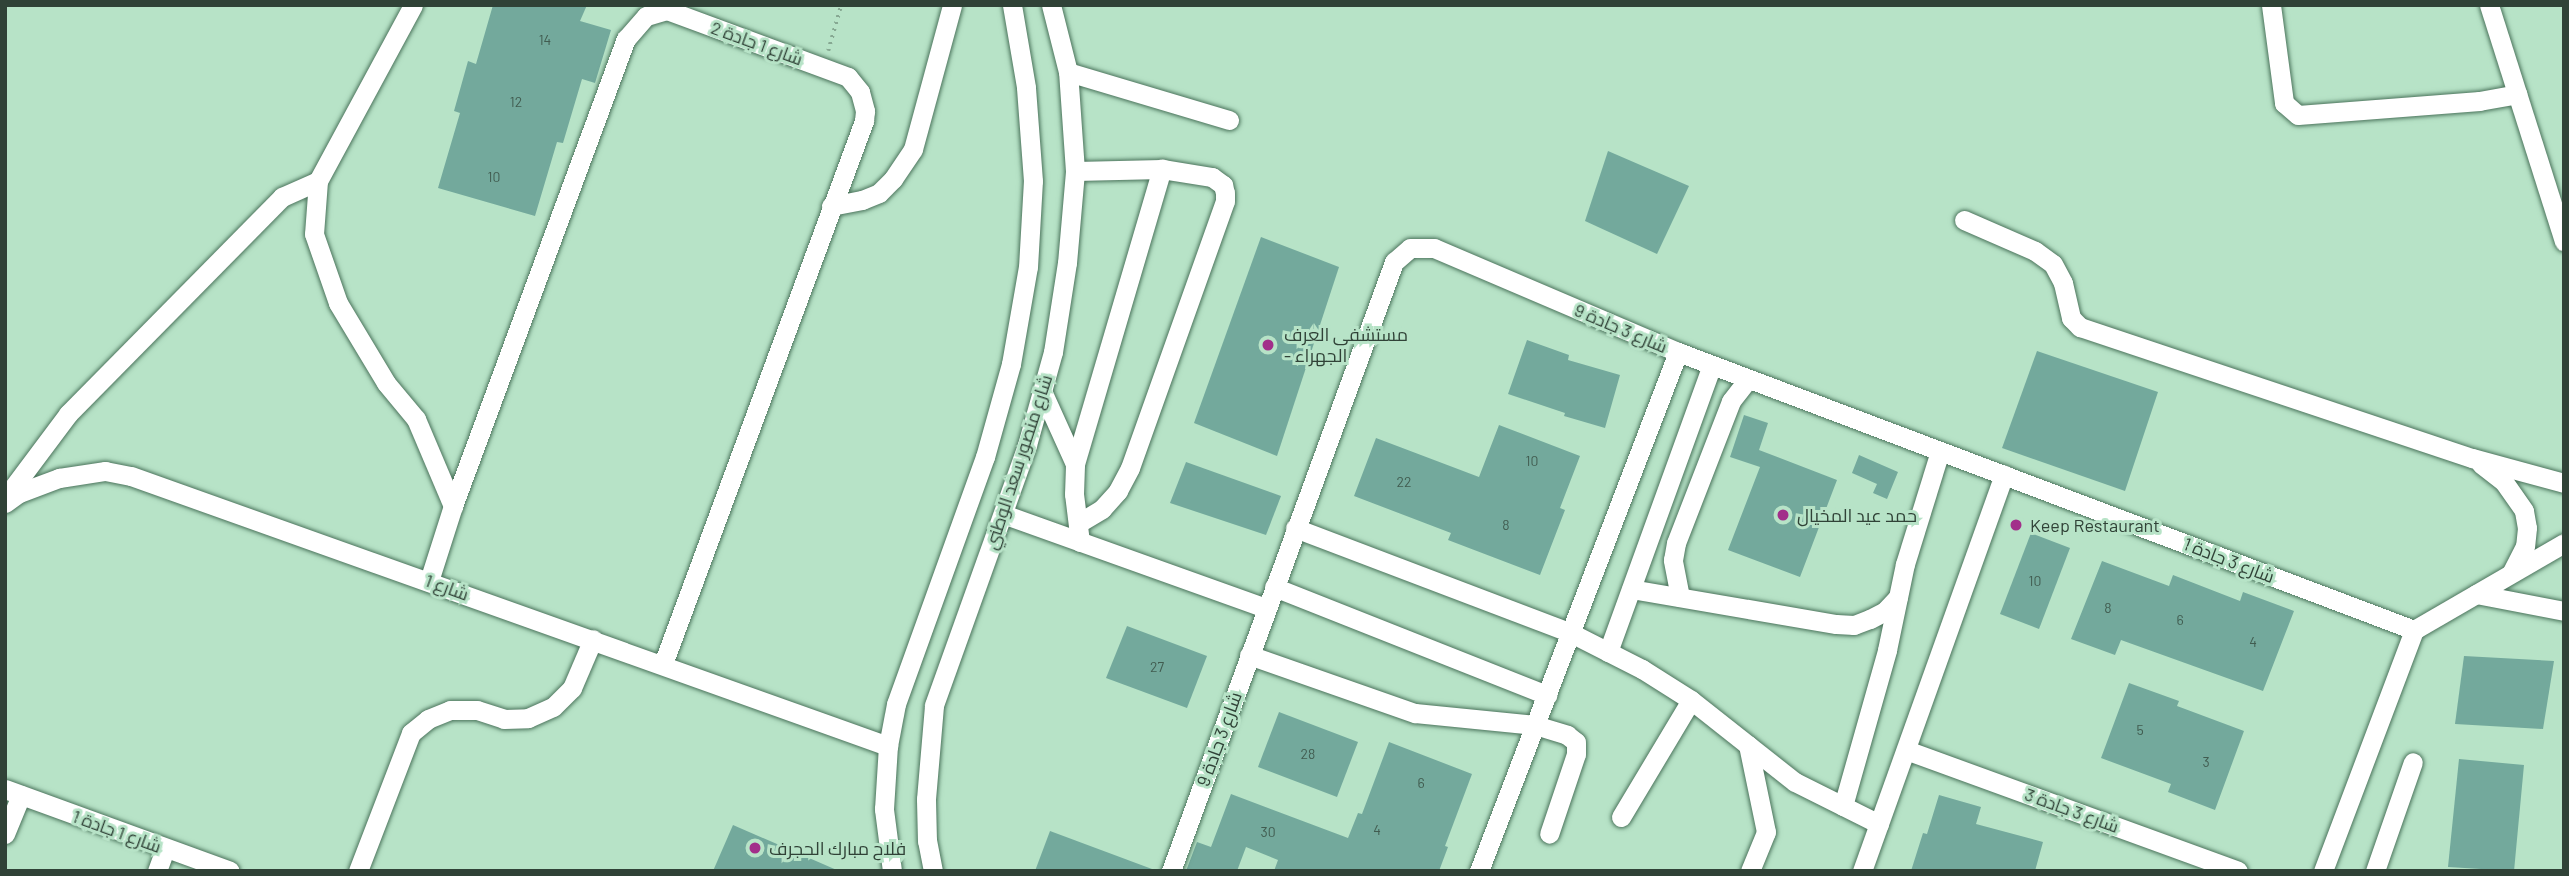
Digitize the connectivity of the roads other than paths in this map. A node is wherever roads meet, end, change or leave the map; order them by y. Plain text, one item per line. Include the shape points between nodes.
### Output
1 (413, 5) edge
2 (952, 5) edge
3 (1012, 5) edge
4 (1051, 5) edge
5 (2271, 5) edge
6 (2489, 5) edge
7 (1068, 72) junction
8 (2516, 89) junction
9 (1229, 120) dead end
10 (1163, 169) junction
11 (1075, 171) junction
12 (318, 181) junction
13 (831, 206) junction
14 (1964, 220) dead end
15 (2564, 241) edge
16 (1678, 352) junction
17 (1712, 365) junction
18 (1748, 379) junction
19 (1042, 391) junction
20 (1940, 451) junction
21 (2472, 458) junction
22 (1075, 464) junction
23 (2004, 475) junction
24 (2564, 483) edge
25 (5, 498) edge
26 (5, 503) edge
27 (453, 506) junction
28 (1003, 514) junction
29 (1080, 522) junction
30 (1296, 528) junction
31 (1080, 542) junction
32 (2564, 543) edge
33 (2511, 574) junction
34 (429, 581) junction
35 (1273, 587) junction
36 (1631, 589) junction
37 (2476, 594) junction
38 (1680, 597) junction
39 (1898, 597) junction
40 (1266, 608) junction
41 (2564, 611) edge
42 (2414, 630) junction
43 (1571, 633) junction
44 (593, 639) junction
45 (1608, 652) junction
46 (1249, 655) junction
47 (663, 664) junction
48 (1547, 695) junction
49 (1691, 700) junction
50 (1535, 724) junction
51 (1748, 745) junction
52 (888, 746) junction
53 (1906, 750) junction
54 (2413, 762) dead end
55 (13, 792) edge
56 (1843, 806) junction
57 (1621, 817) dead end
58 (1879, 824) junction
59 (5, 833) edge
60 (1549, 834) dead end
61 (165, 849) junction
62 (157, 871) edge
63 (230, 871) edge
64 (358, 871) edge
65 (892, 871) edge
66 (933, 871) edge
67 (1171, 871) edge
68 (1479, 871) edge
69 (1750, 871) edge
70 (1862, 871) edge
71 (2238, 871) edge
72 (2323, 871) edge
73 (2375, 871) edge

1 - 12 street
2 - 13 street via 913,149 879,193
3 - 52 street, شارع منصور سعد الوطني via 1026,87 1033,181 1028,267 1011,364 985,457 896,704
4 - 7 street, شارع منصور سعد الوطني
5 - 8 street via 2282,96 2292,113 2436,102 2463,92
6 - 8 street
7 - 9 street
7 - 11 street, شارع منصور سعد الوطني
8 - 15 street
10 - 11 street
10 - 22 street
10 - 29 street via 1218,180 1225,201 1130,468 1102,509
11 - 19 street, شارع منصور سعد الوطني via 1067,263
12 - 25 street via 282,197 68,414
12 - 27 street via 314,234 338,303 386,383 416,419
13 - 27 street, شارع 1 جادة 2 via 864,121 855,84 848,76 667,10 646,16 631,30
13 - 47 street, شارع 1 جادة 2
14 - 21 street via 2035,251 2053,264 2071,318 2080,327
16 - 17 street, شارع 3 جادة 1
16 - 30 street, شارع 3 جادة 9 via 1434,248 1410,248 1394,262
16 - 43 street, شارع 3 جادة 9
17 - 18 street, شارع 3 جادة 1
17 - 36 street
18 - 20 street, شارع 3 جادة 1
18 - 38 street via 1731,401 1676,543 1672,560
19 - 22 street
19 - 28 street, شارع منصور سعد الوطني
20 - 23 street, شارع 3 جادة 1
20 - 39 street
21 - 24 street
21 - 33 street via 2504,482 2524,511 2528,528 2525,546
22 - 29 street via 1074,494
23 - 42 street, شارع 3 جادة 1
23 - 53 street
26 - 34 street, شارع 1 via 59,478 105,471 131,475
27 - 34 street, شارع 1 جادة 2
28 - 31 street
28 - 66 street, شارع منصور سعد الوطني via 934,705 926,799
29 - 31 street
30 - 35 street, شارع 3 جادة 9
30 - 43 street
31 - 40 street
32 - 33 street
33 - 37 street
34 - 44 street, شارع 1
35 - 40 street, شارع 3 جادة 9
35 - 48 street
36 - 38 street
36 - 45 street
37 - 41 street
37 - 42 street
38 - 39 street via 1854,625 1885,611
39 - 56 street
40 - 46 street, شارع 3 جادة 9
42 - 72 street
43 - 45 street
43 - 48 street, شارع 3 جادة 9
44 - 47 street, شارع 1
44 - 64 street via 572,688 553,707 527,718 504,719 477,710 450,710 411,733
45 - 49 street
46 - 50 street via 1415,713
46 - 67 street, شارع 3 جادة 9
47 - 52 street, شارع 1
48 - 50 street, شارع 3 جادة 9
49 - 51 street
49 - 57 street
50 - 60 street via 1567,735 1577,748
50 - 68 street, شارع 3 جادة 9
51 - 56 street via 1795,782
51 - 69 street via 1766,832
52 - 65 street, شارع منصور سعد الوطني via 884,809
53 - 58 street
53 - 71 street, شارع 3 جادة 3
54 - 73 street
55 - 59 street
55 - 61 street, شارع 1 جادة 1
56 - 58 street
58 - 70 street
61 - 62 street
61 - 63 street, شارع 1 جادة 1

